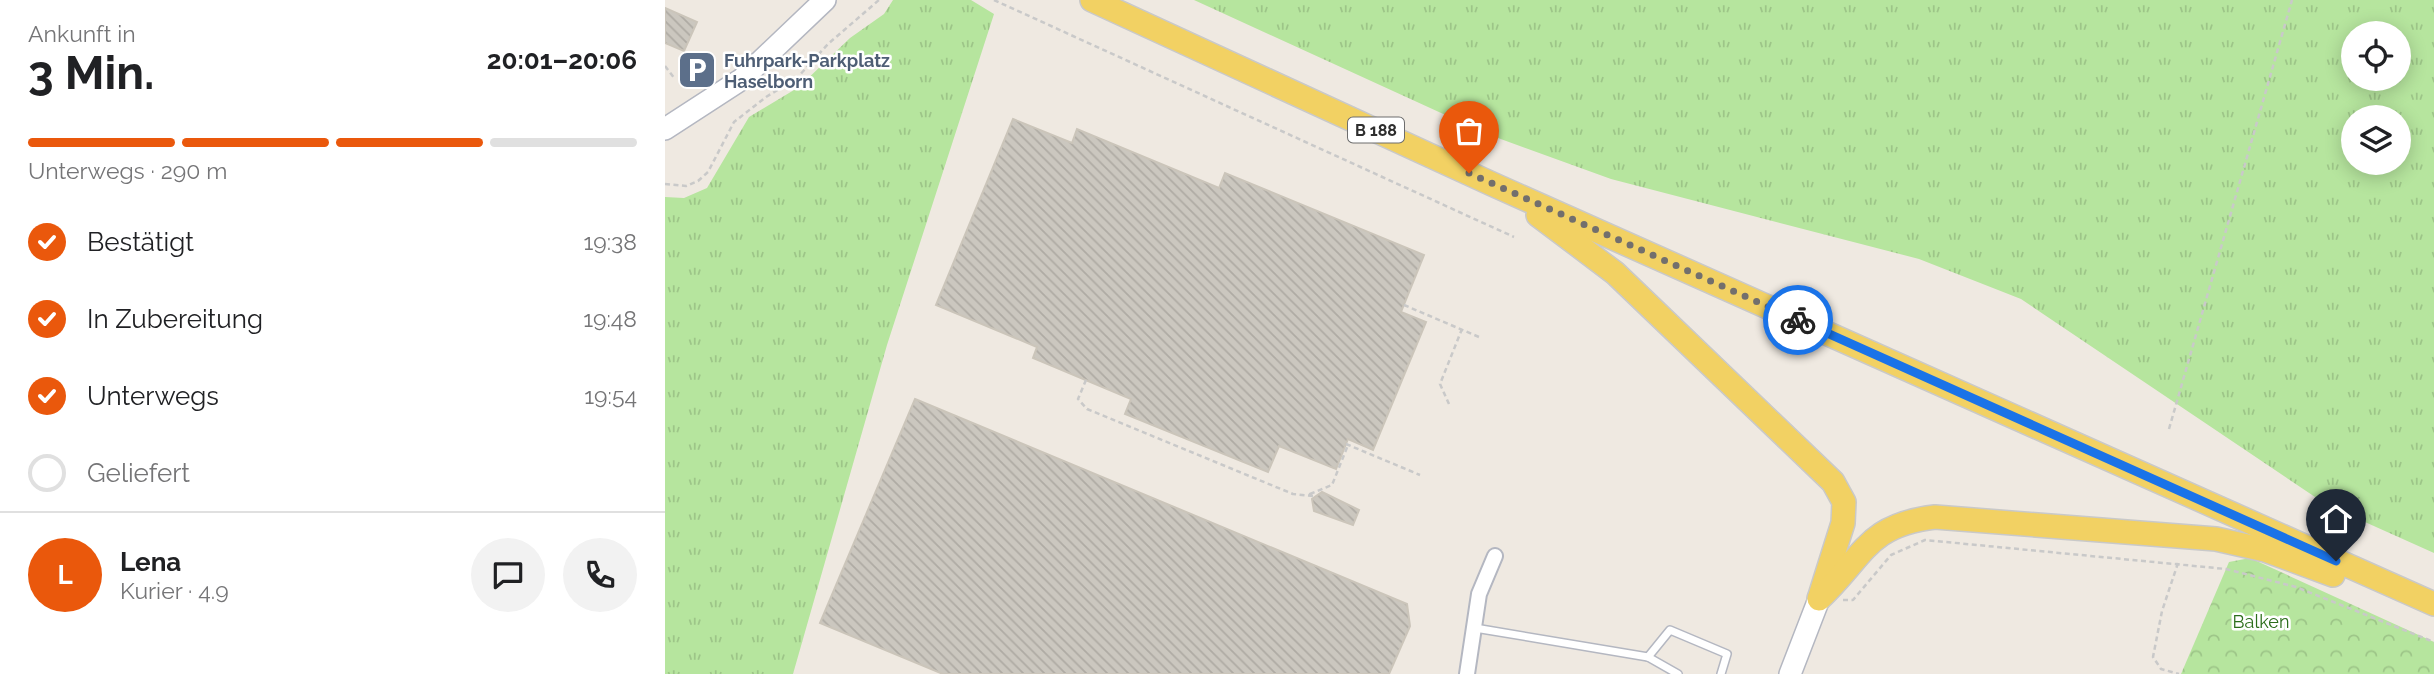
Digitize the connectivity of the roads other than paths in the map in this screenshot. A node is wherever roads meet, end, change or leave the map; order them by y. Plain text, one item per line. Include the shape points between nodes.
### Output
1 (825, 0) edge
2 (1092, 0) edge
3 (665, 130) edge
4 (1492, 184) junction
5 (1495, 556) dead end
6 (1819, 599) junction
7 (2434, 604) edge
8 (2434, 611) edge
9 (1475, 628) junction
10 (1649, 657) junction
11 (1467, 674) edge
12 (1678, 674) edge
13 (1721, 674) edge
14 (1790, 674) edge

1 - 3 street via 742,79
2 - 4 main road, B 188
4 - 6 main road via 1615,273 1833,482 1844,502 1843,523
4 - 7 main road, B 188
5 - 9 street via 1479,594
6 - 8 main road via 1875,536 1906,522 1934,517 2216,539 2265,550
6 - 14 street
9 - 10 lane
9 - 11 street
10 - 12 lane
10 - 13 lane via 1670,630 1727,654

